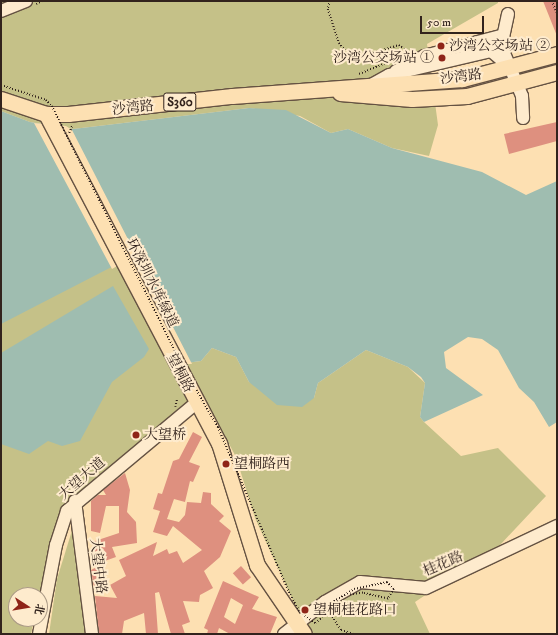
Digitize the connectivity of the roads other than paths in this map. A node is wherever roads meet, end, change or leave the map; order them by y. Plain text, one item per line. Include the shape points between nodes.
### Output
1 (26, 1) edge
2 (1, 11) edge
3 (508, 14) dead end
4 (500, 36) junction
5 (557, 54) edge
6 (511, 68) junction
7 (557, 72) edge
8 (389, 75) junction
9 (412, 82) junction
10 (373, 84) junction
11 (518, 85) junction
12 (314, 90) junction
13 (412, 98) junction
14 (1, 99) edge
15 (46, 114) junction
16 (523, 118) dead end
17 (196, 403) junction
18 (75, 501) junction
19 (557, 526) edge
20 (301, 629) edge
21 (39, 634) edge
22 (92, 634) edge
23 (284, 634) edge

1 - 2 street
3 - 4 street
4 - 6 street via 501,46
4 - 8 street via 424,56
5 - 6 main road, 沙湾路 / S360
6 - 8 street via 491,51
6 - 9 main road, 沙湾路 / S360 via 462,79
6 - 11 street
7 - 11 main road, 沙湾路 / S360
8 - 10 street
9 - 10 main road, 沙湾路 / S360
9 - 13 main road
10 - 12 main road, 沙湾路 / S360
11 - 13 main road, 沙湾路 / S360 via 467,96
11 - 16 street
12 - 13 main road, 沙湾路 / S360
12 - 15 main road, 沙湾路 / S360
14 - 15 main road, 沙湾路 / S360
15 - 17 main road, 望桐路 via 65,138 182,394
17 - 18 street, 大望大道
17 - 20 main road, 望桐路 via 230,472 245,534 257,565
18 - 21 street, 大望大道 via 61,525
18 - 22 street, 大望中路
19 - 20 street, 桂花路 via 426,588 360,582 342,590
20 - 23 street, 桂花路

